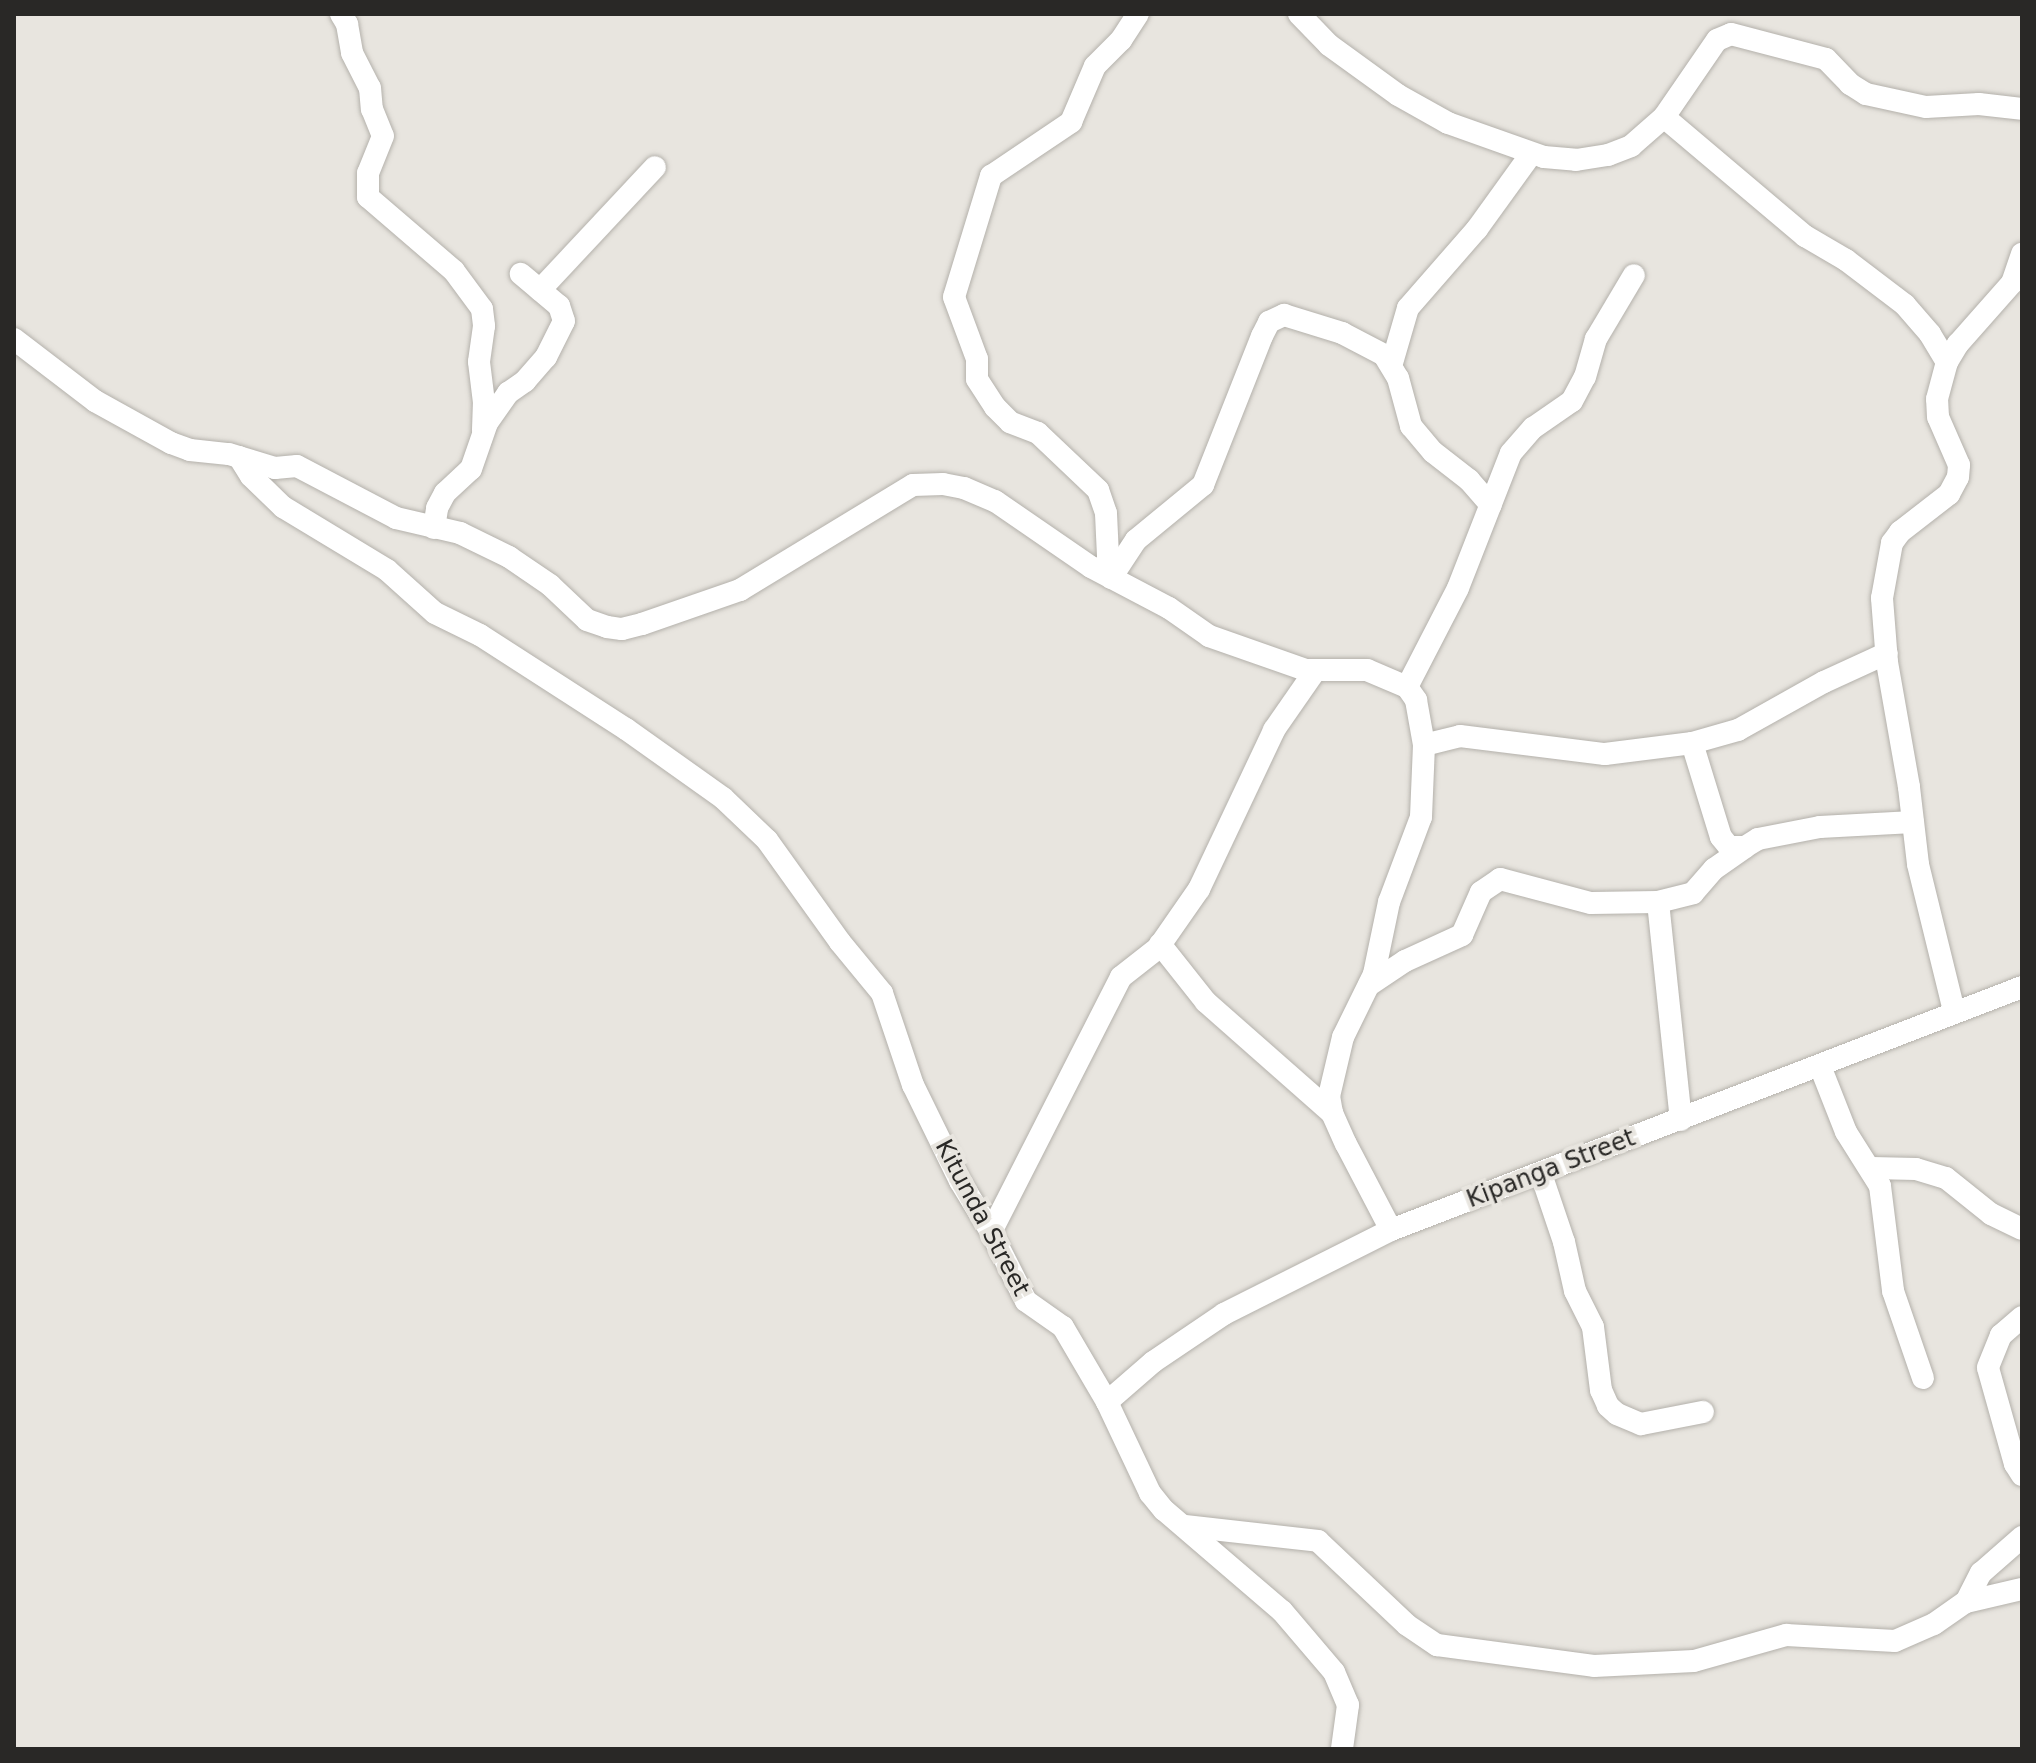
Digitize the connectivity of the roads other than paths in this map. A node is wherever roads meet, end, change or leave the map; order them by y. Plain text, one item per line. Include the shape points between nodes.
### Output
1 (341, 14) edge
2 (1138, 14) edge
3 (1299, 14) edge
4 (2022, 109) edge
5 (1664, 117) junction
6 (1531, 154) junction
7 (655, 167) dead end
8 (2022, 254) edge
9 (521, 274) dead end
10 (1634, 275) dead end
11 (540, 290) junction
12 (14, 339) edge
13 (1947, 362) junction
14 (1392, 363) junction
15 (483, 430) junction
16 (239, 457) junction
17 (1491, 505) junction
18 (434, 528) junction
19 (1114, 575) junction
20 (1887, 653) junction
21 (1315, 671) junction
22 (1407, 687) junction
23 (1692, 743) junction
24 (1424, 745) junction
25 (1913, 822) junction
26 (1745, 847) junction
27 (1658, 902) junction
28 (1160, 944) junction
29 (1369, 985) junction
30 (2022, 987) edge
31 (1954, 1011) junction
32 (1820, 1066) junction
33 (1332, 1113) junction
34 (1681, 1120) junction
35 (1872, 1168) junction
36 (1541, 1174) junction
37 (2022, 1229) edge
38 (1391, 1230) junction
39 (991, 1232) junction
40 (2022, 1317) edge
41 (1923, 1378) dead end
42 (1107, 1402) junction
43 (1703, 1412) dead end
44 (2022, 1475) edge
45 (1185, 1526) junction
46 (2022, 1537) edge
47 (2022, 1589) edge
48 (1966, 1602) junction
49 (1342, 1749) edge

1 - 15 street via 383,136 368,173 368,197 454,271 482,309
2 - 19 street via 1095,66 1068,125 991,176 954,297 977,359 977,379 995,407 1010,422 1038,433 1098,490
3 - 6 street via 1329,45 1398,95 1448,123
4 - 5 street via 1979,104 1926,107 1866,94 1826,59 1731,34 1717,40
5 - 6 street via 1631,146 1608,155 1576,160
5 - 13 street via 1805,236 1905,305
6 - 14 street via 1477,229 1408,308
7 - 11 street
8 - 13 street via 2012,283
9 - 11 street
10 - 17 street via 1596,339 1572,401 1520,441
11 - 15 street via 564,312 564,321 546,357 508,393
12 - 16 street via 95,401 139,426 190,450
13 - 20 street via 1938,417 1959,465 1958,477 1949,494 1892,543 1882,598
14 - 17 street via 1411,426
14 - 19 street via 1368,345 1298,317 1284,315 1269,322 1203,485 1136,540
15 - 18 street via 471,469 445,493
16 - 18 street via 275,468 297,466 396,518
16 - 39 street, Kitunda Street via 283,507 387,570 435,613 480,635 626,729 750,822 882,993 913,1085
17 - 22 street via 1458,588
18 - 19 street via 460,533 509,557 587,620 616,629 740,590 913,485 928,483 964,488 995,501
19 - 21 street via 1209,636
20 - 23 street via 1738,730
20 - 25 street
21 - 22 street via 1367,670
21 - 28 street via 1274,730 1210,872
22 - 24 street via 1416,700
23 - 24 street via 1605,754 1460,736
23 - 26 street via 1721,837 1727,846
24 - 29 street via 1421,817 1389,902
25 - 26 street via 1820,827 1758,839
25 - 31 street via 1918,864
26 - 27 street via 1714,869 1693,893
27 - 29 street via 1591,903 1500,879 1481,892 1462,935 1405,961
27 - 34 street
28 - 33 street via 1206,1002
28 - 39 street via 1121,977
29 - 33 street via 1339,1051 1329,1096
30 - 31 street, Kipanga Street
31 - 32 street, Kipanga Street
32 - 34 street, Kipanga Street
32 - 35 street via 1846,1132
33 - 38 street
34 - 36 street, Kipanga Street
35 - 37 street via 1916,1169 1946,1178 1991,1214
35 - 41 street via 1885,1207 1893,1291
36 - 38 street, Kipanga Street
36 - 43 street via 1575,1291 1593,1327 1608,1406 1641,1424
38 - 42 street, Kipanga Street via 1224,1314 1153,1362
39 - 42 street, Kitunda Street via 1026,1301 1063,1327
40 - 44 street via 2001,1335 1988,1368
42 - 45 street, Kitunda Street via 1150,1493
45 - 48 street via 1311,1539 1428,1641 1594,1666 1694,1661 1786,1635 1895,1641
45 - 49 street, Kitunda Street via 1282,1611 1334,1672 1348,1705
46 - 48 street via 1981,1573
47 - 48 street

